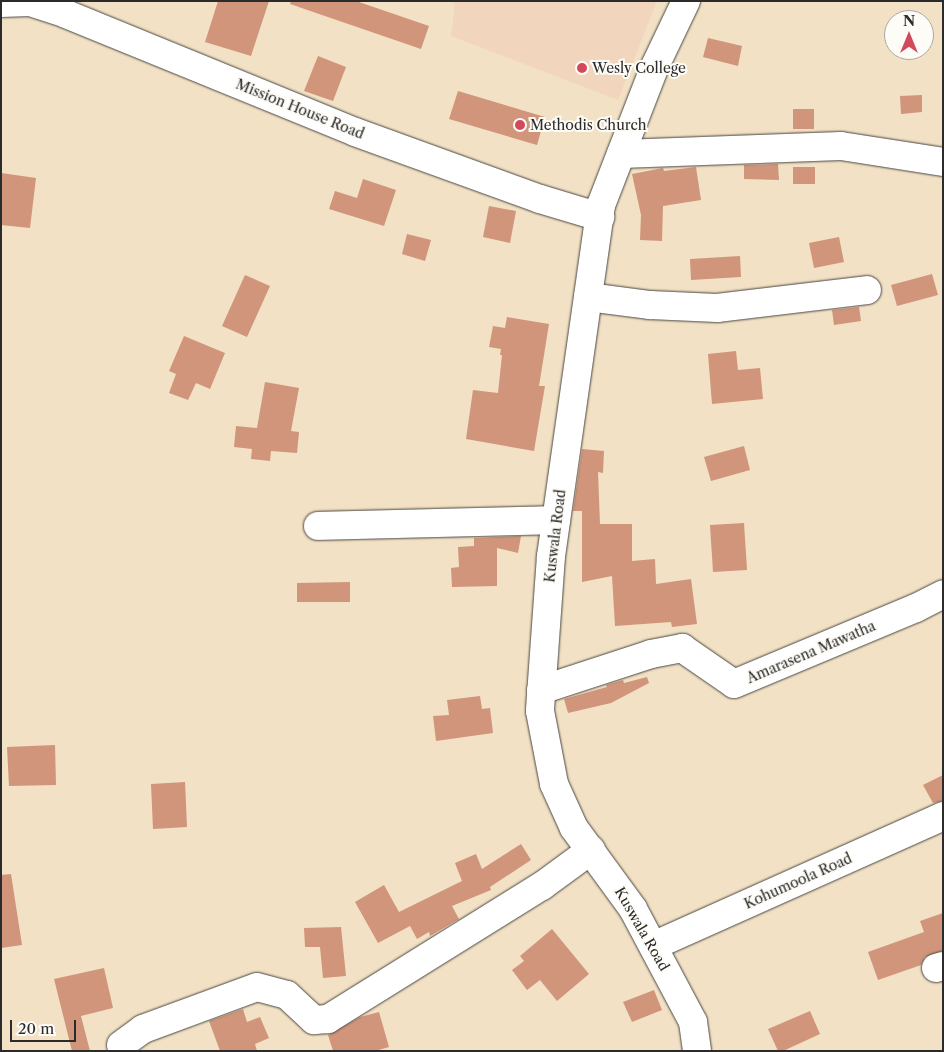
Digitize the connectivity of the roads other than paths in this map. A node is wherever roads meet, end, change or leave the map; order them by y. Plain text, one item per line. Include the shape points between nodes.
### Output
1 (686, 1) edge
2 (1, 3) edge
3 (621, 154) junction
4 (943, 162) edge
5 (600, 217) junction
6 (867, 290) dead end
7 (588, 296) junction
8 (556, 520) junction
9 (318, 526) dead end
10 (943, 594) edge
11 (541, 690) junction
12 (943, 816) edge
13 (590, 850) junction
14 (653, 946) junction
15 (121, 1045) dead end
16 (693, 1049) edge

1 - 3 street, Kuswala Road via 655,66
2 - 5 street, Mission House Road via 30,2 66,14 355,132 540,199
3 - 4 street via 841,146
3 - 5 street, Kuswala Road
5 - 7 street, Kuswala Road
6 - 7 street via 717,308 650,305
7 - 8 street, Kuswala Road
8 - 9 street
8 - 11 street, Kuswala Road
10 - 11 street, Amarasena Mawatha via 734,684 682,648 651,654
11 - 13 street, Kuswala Road via 540,710 554,784 574,828
12 - 14 street, Kohumoola Road
13 - 14 street, Kuswala Road via 633,909
13 - 15 street via 542,886 328,1019 314,1020 287,995 257,987 143,1029
14 - 16 street, Kuswala Road via 693,1022

